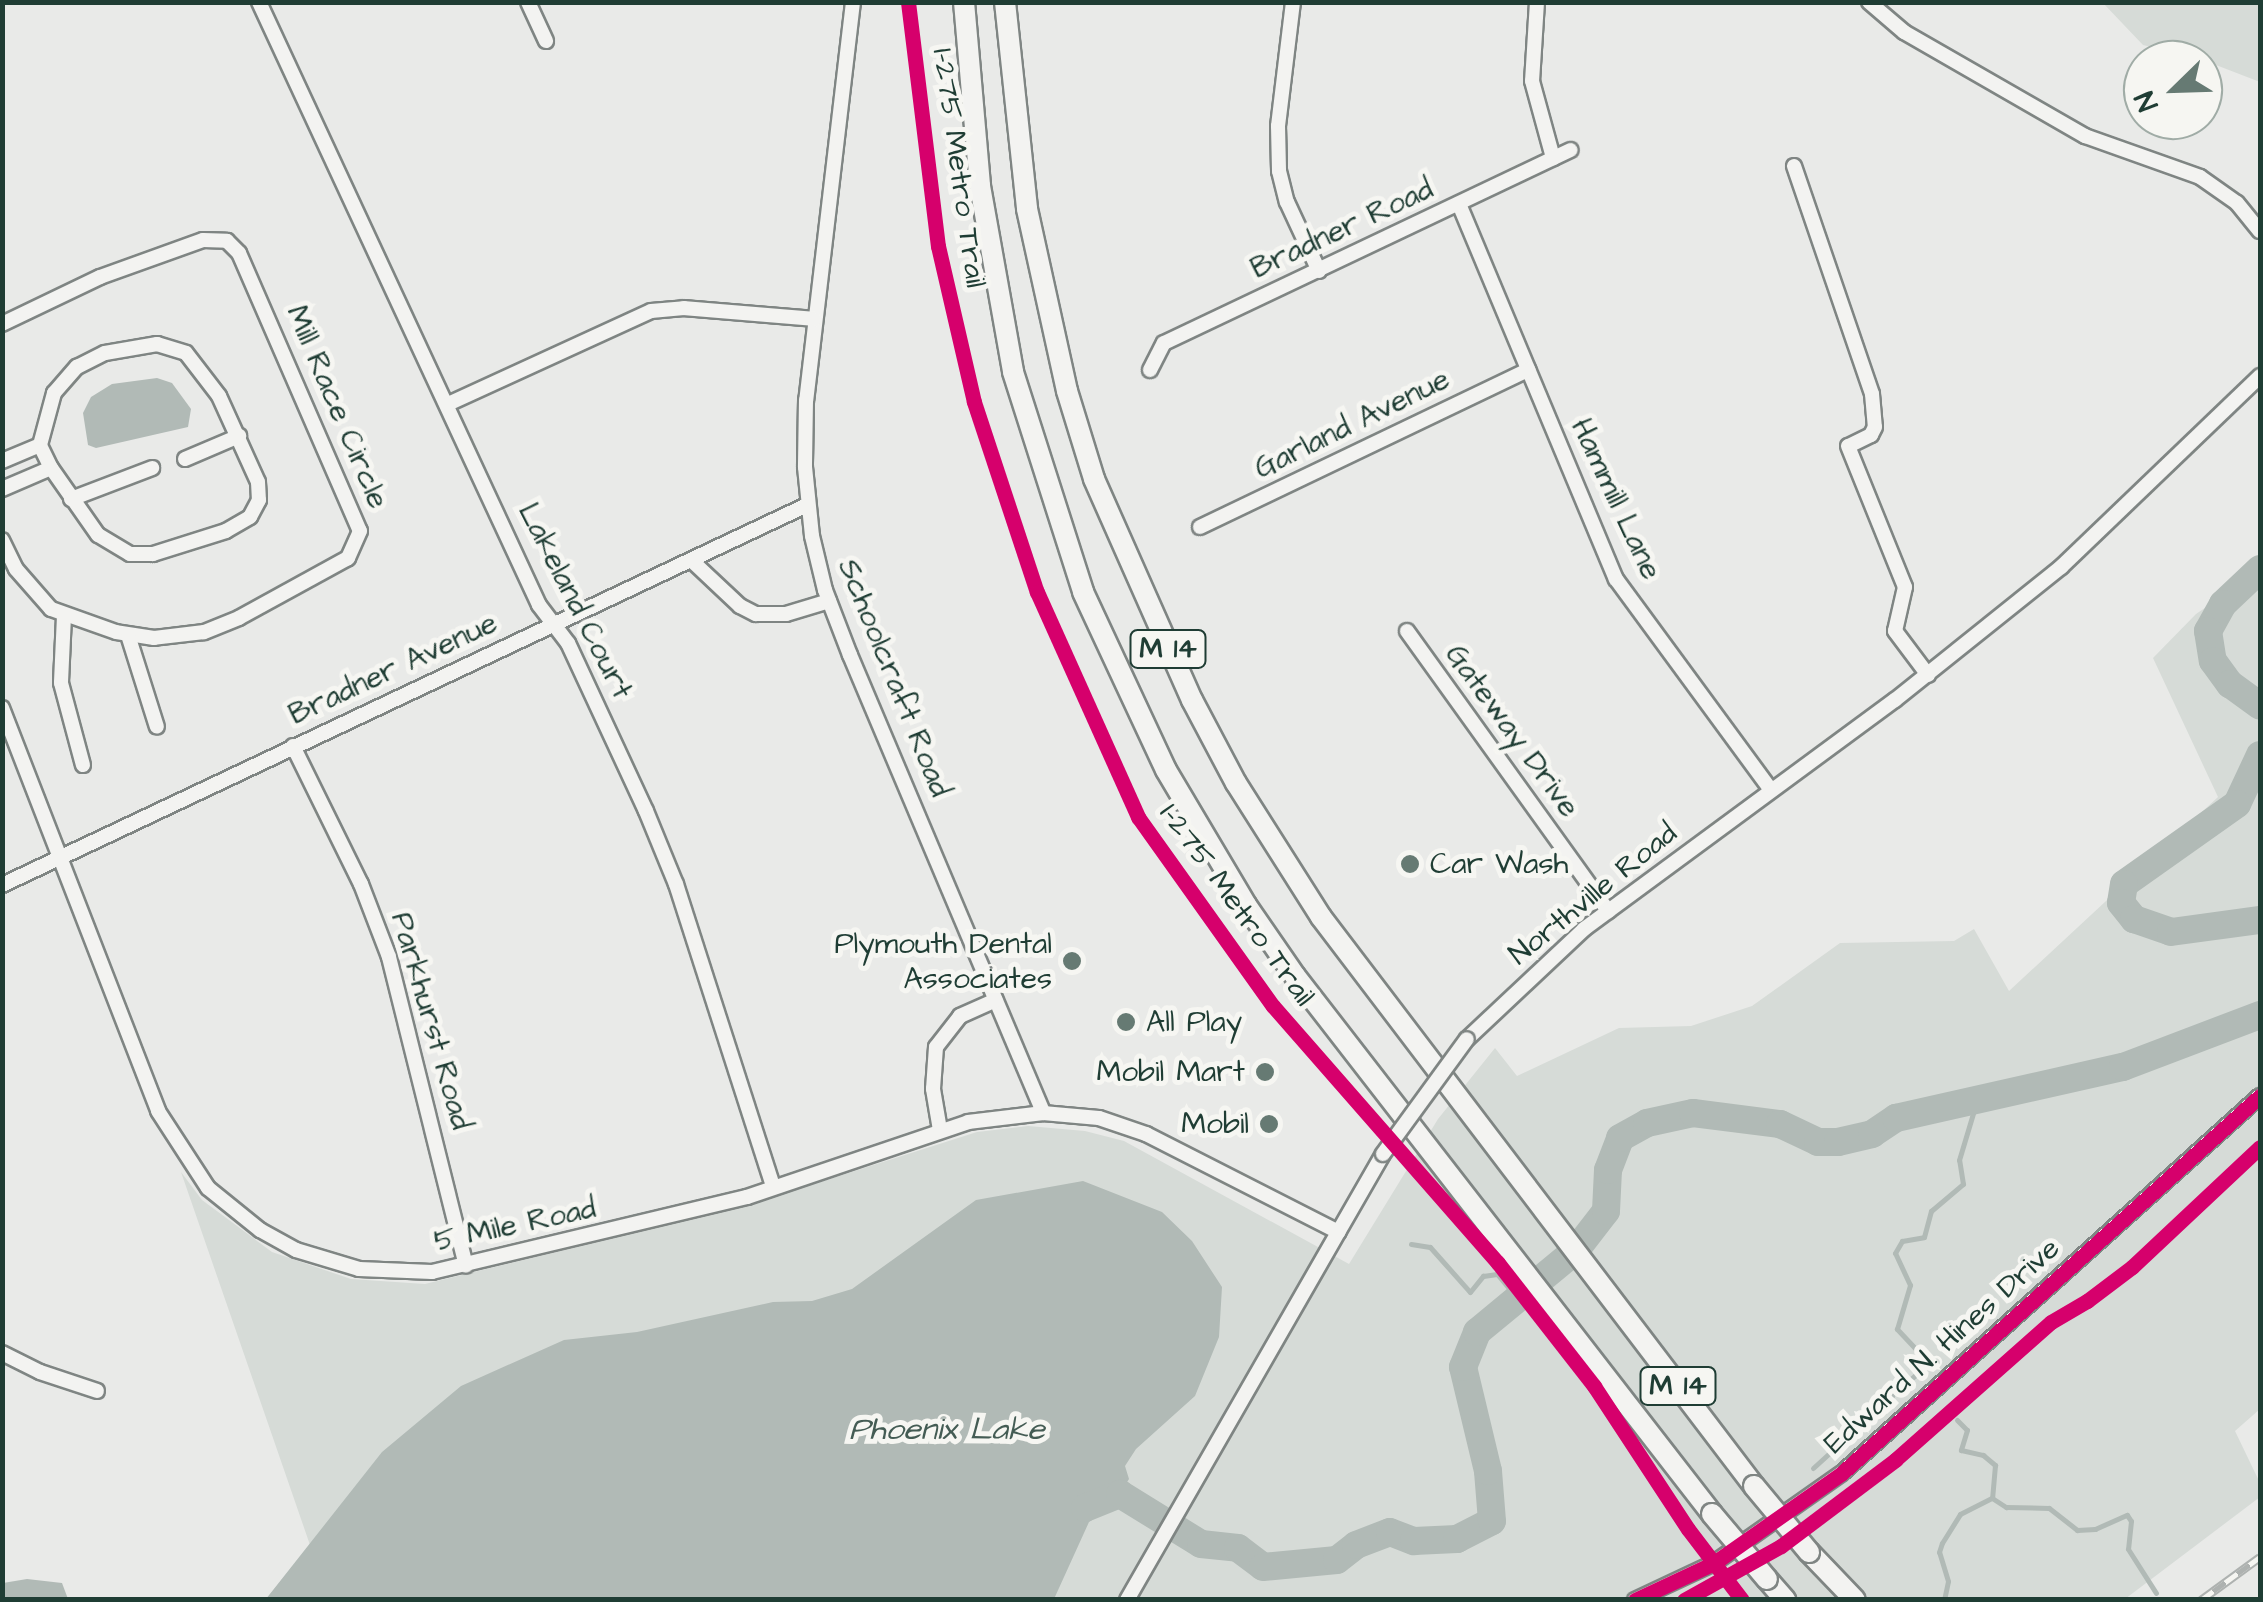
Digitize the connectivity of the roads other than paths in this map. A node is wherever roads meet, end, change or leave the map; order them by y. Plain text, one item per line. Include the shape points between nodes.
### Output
1 (259, 2) edge
2 (528, 2) edge
3 (853, 2) edge
4 (964, 2) edge
5 (1006, 2) edge
6 (1293, 2) edge
7 (1537, 2) edge
8 (1870, 2) edge
9 (546, 41) dead end
10 (1571, 150) dead end
11 (1553, 158) junction
12 (1794, 166) dead end
13 (1459, 204) junction
14 (2260, 231) edge
15 (1320, 271) junction
16 (815, 320) junction
17 (2, 324) edge
18 (1150, 370) dead end
19 (1528, 370) junction
20 (2260, 376) edge
21 (448, 404) junction
22 (239, 436) junction
23 (40, 445) junction
24 (185, 459) dead end
25 (2, 461) edge
26 (50, 468) junction
27 (152, 468) dead end
28 (2, 489) edge
29 (71, 499) junction
30 (807, 505) junction
31 (1200, 527) dead end
32 (2, 540) edge
33 (691, 560) junction
34 (829, 601) junction
35 (64, 616) junction
36 (554, 624) junction
37 (1407, 631) dead end
38 (128, 635) junction
39 (1928, 675) junction
40 (2, 708) edge
41 (157, 727) dead end
42 (292, 746) junction
43 (83, 765) dead end
44 (1771, 790) junction
45 (59, 857) junction
46 (2, 885) edge
47 (1608, 911) junction
48 (996, 1000) junction
49 (2260, 1096) edge
50 (1043, 1113) junction
51 (940, 1130) junction
52 (773, 1187) junction
53 (1338, 1232) junction
54 (466, 1266) junction
55 (2, 1353) edge
56 (98, 1392) dead end
57 (1127, 1600) edge
58 (1634, 1600) edge
59 (1785, 1600) edge
60 (1855, 1600) edge

1 - 21 street, Lakeland Court
2 - 9 street
3 - 16 street, Schoolcraft Road
4 - 59 highway, M 14, bridge via 980,186 1014,372 1083,592 1166,770 1246,905 1344,1042
5 - 60 highway, M 14, bridge via 1017,143 1052,334 1094,480 1221,756 1297,882 1554,1227 1754,1486
6 - 15 street via 1279,171
7 - 11 street via 1533,94
8 - 14 street via 1904,32 2085,136 2200,177 2237,203
10 - 11 street, Bradner Road
11 - 13 street, Bradner Road
12 - 39 street via 1876,411 1870,436 1848,446 1905,586 1894,632
13 - 15 street, Bradner Road
13 - 19 street, Hammill Lane
15 - 18 street, Bradner Road via 1164,343
16 - 21 street via 651,311
16 - 30 street, Schoolcraft Road via 804,429
17 - 38 street, Mill Race Circle via 100,277 203,240 227,242 239,252 358,520 359,542 348,558 240,618 176,637
19 - 31 street, Garland Avenue
19 - 44 street, Hammill Lane via 1616,579
20 - 39 street, Northville Road via 2060,566
21 - 36 street, Lakeland Court via 539,605
22 - 23 street via 199,368 176,348 157,344 105,353 77,367 54,393
22 - 24 street
22 - 29 street via 259,500 250,517 214,536 130,554 106,543
23 - 25 street
23 - 26 street
26 - 28 street
26 - 29 street
27 - 29 street
30 - 33 street, Bradner Avenue
30 - 34 street, Schoolcraft Road
32 - 35 street, Mill Race Circle via 28,586
33 - 34 street via 756,614 786,614
33 - 36 street, Bradner Avenue
34 - 48 street, Schoolcraft Road
35 - 38 street, Mill Race Circle
35 - 43 street via 61,684
36 - 42 street, Bradner Avenue
36 - 52 street, Lakeland Court via 676,884
37 - 47 street, Gateway Drive
38 - 41 street
39 - 44 street, Northville Road
40 - 45 street, 5 Mile Road
42 - 45 street, Bradner Avenue
42 - 54 street, Parkhurst Road via 390,958
44 - 47 street, Northville Road
45 - 46 street, Bradner Avenue
45 - 54 street, 5 Mile Road via 144,1081 208,1188 260,1230 316,1257 387,1273
47 - 53 street, Northville Road, bridge via 1467,1039 1383,1154
48 - 50 street, Schoolcraft Road
48 - 51 street via 960,1016 936,1046
49 - 58 street, Edward N. Hines Drive via 1842,1473 1714,1563
50 - 51 street, 5 Mile Road
50 - 53 street, 5 Mile Road via 1098,1118 1146,1134
51 - 52 street, 5 Mile Road
52 - 54 street, 5 Mile Road
53 - 57 street, Northville Road
55 - 56 street

